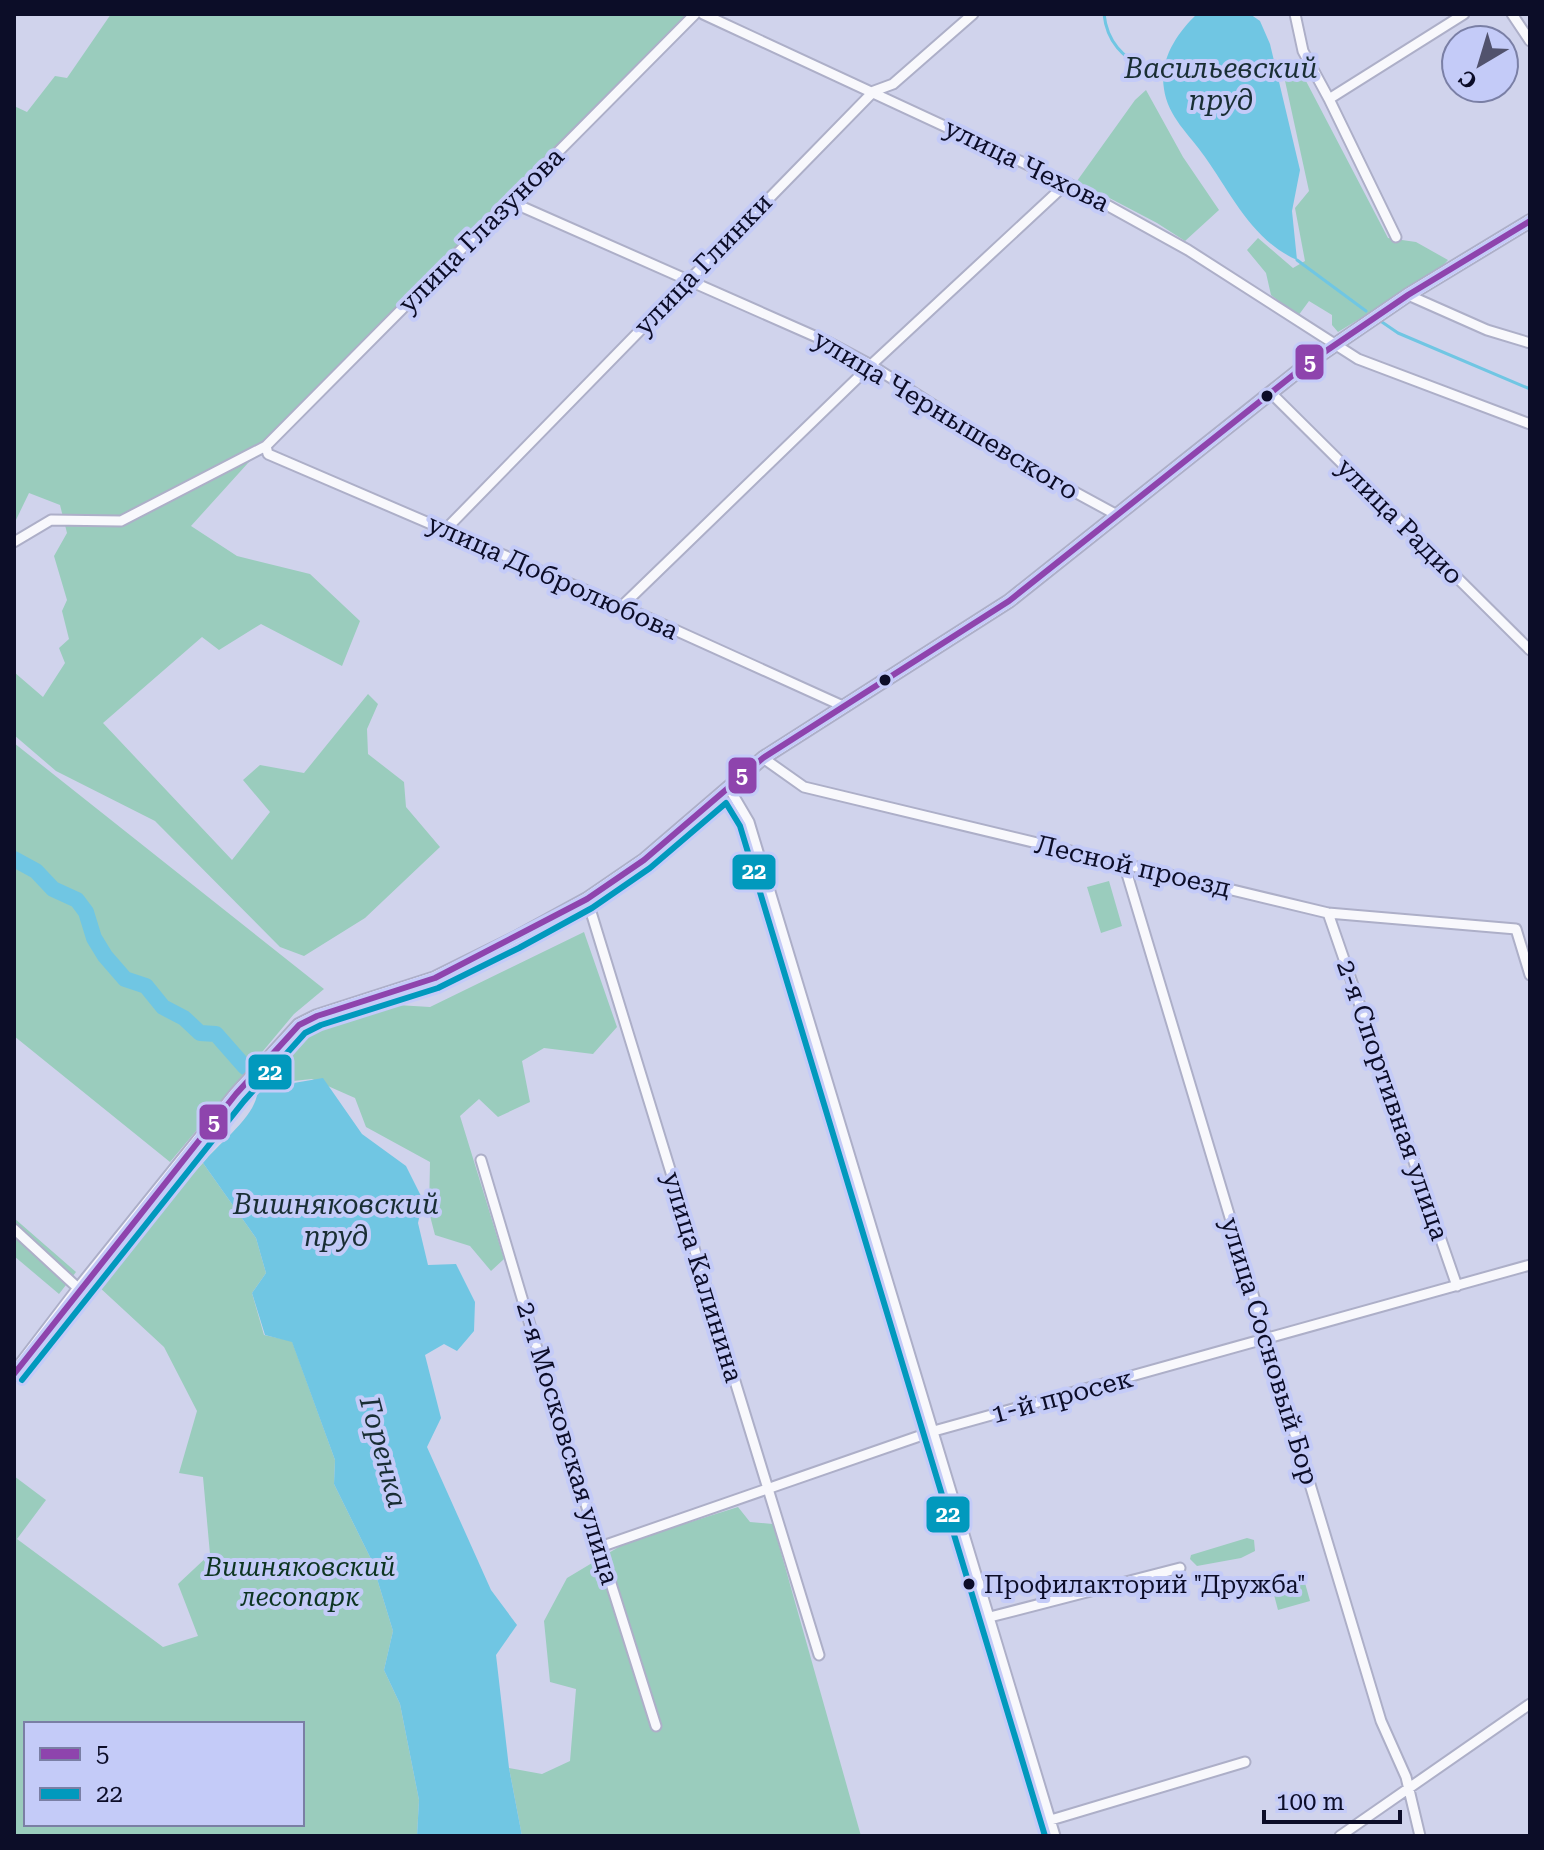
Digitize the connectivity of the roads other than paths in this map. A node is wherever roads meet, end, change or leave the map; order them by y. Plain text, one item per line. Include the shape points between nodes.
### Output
1 (695, 14) edge
2 (703, 14) edge
3 (973, 14) edge
4 (1295, 14) edge
5 (1464, 14) edge
6 (1512, 14) edge
7 (1530, 41) edge
8 (874, 91) junction
9 (1329, 99) junction
10 (1067, 183) junction
11 (509, 201) junction
12 (1530, 221) edge
13 (1396, 237) dead end
14 (688, 280) junction
15 (1408, 295) junction
16 (1335, 343) junction
17 (1530, 343) edge
18 (871, 365) junction
19 (1270, 392) junction
20 (1530, 424) edge
21 (266, 446) junction
22 (1117, 515) junction
23 (445, 530) junction
24 (14, 542) edge
25 (622, 606) junction
26 (1530, 650) edge
27 (845, 707) junction
28 (763, 758) junction
29 (729, 788) junction
30 (1124, 864) junction
31 (587, 899) junction
32 (1328, 913) junction
33 (1530, 975) edge
34 (481, 1160) dead end
35 (14, 1229) edge
36 (1530, 1265) edge
37 (1457, 1286) junction
38 (79, 1289) junction
39 (1267, 1340) junction
40 (14, 1374) edge
41 (934, 1431) junction
42 (768, 1490) junction
43 (600, 1547) junction
44 (1180, 1568) dead end
45 (990, 1617) junction
46 (819, 1655) dead end
47 (1530, 1704) edge
48 (656, 1726) dead end
49 (1245, 1762) dead end
50 (1409, 1789) junction
51 (1051, 1820) junction
52 (1055, 1836) edge
53 (1340, 1836) edge
54 (1420, 1836) edge

1 - 11 street, улица Глазунова
2 - 8 street, улица Чехова
3 - 8 street, улица Глинки via 893,84
4 - 9 street via 1303,51
5 - 9 street
6 - 7 street
8 - 10 street, улица Чехова
8 - 14 street, улица Глинки
9 - 13 street
10 - 16 street, улица Чехова via 1168,238
10 - 18 street
11 - 14 street, улица Чернышевского
11 - 21 street, улица Глазунова
12 - 15 main road
14 - 18 street, улица Чернышевского
14 - 23 street, улица Глинки
15 - 16 main road
15 - 17 street
16 - 19 main road
16 - 20 street, улица Чехова via 1358,359
18 - 22 street, улица Чернышевского via 1036,471
18 - 25 street
19 - 22 main road
19 - 26 street, улица Радио
21 - 23 street, улица Добролюбова via 268,454
21 - 24 street, улица Глазунова via 121,521 51,520
22 - 27 main road via 1009,601
23 - 25 street, улица Добролюбова
25 - 27 street, улица Добролюбова
27 - 28 main road
28 - 29 main road
28 - 30 street, Лесной проезд via 804,787
29 - 31 main road via 644,860
29 - 41 street via 749,822
30 - 32 street, Лесной проезд
30 - 39 street, улица Сосновый Бор
31 - 38 main road via 435,978 299,1025 236,1094
31 - 42 street, улица Калинина
32 - 33 street, Лесной проезд via 1516,929
32 - 37 street, 2-я Спортивная улица
34 - 43 street, 2-я Московская улица
35 - 38 street
36 - 37 street, 1-й просек
37 - 39 street, 1-й просек
38 - 40 main road
39 - 41 street, 1-й просек
39 - 50 street, улица Сосновый Бор via 1381,1721
41 - 42 street, 1-й просек
41 - 45 street
42 - 43 street, 1-й просек
42 - 46 street, улица Калинина
43 - 48 street, 2-я Московская улица
44 - 45 street
45 - 51 street
47 - 50 street
49 - 51 street
50 - 53 street
50 - 54 street, улица Сосновый Бор
51 - 52 street

